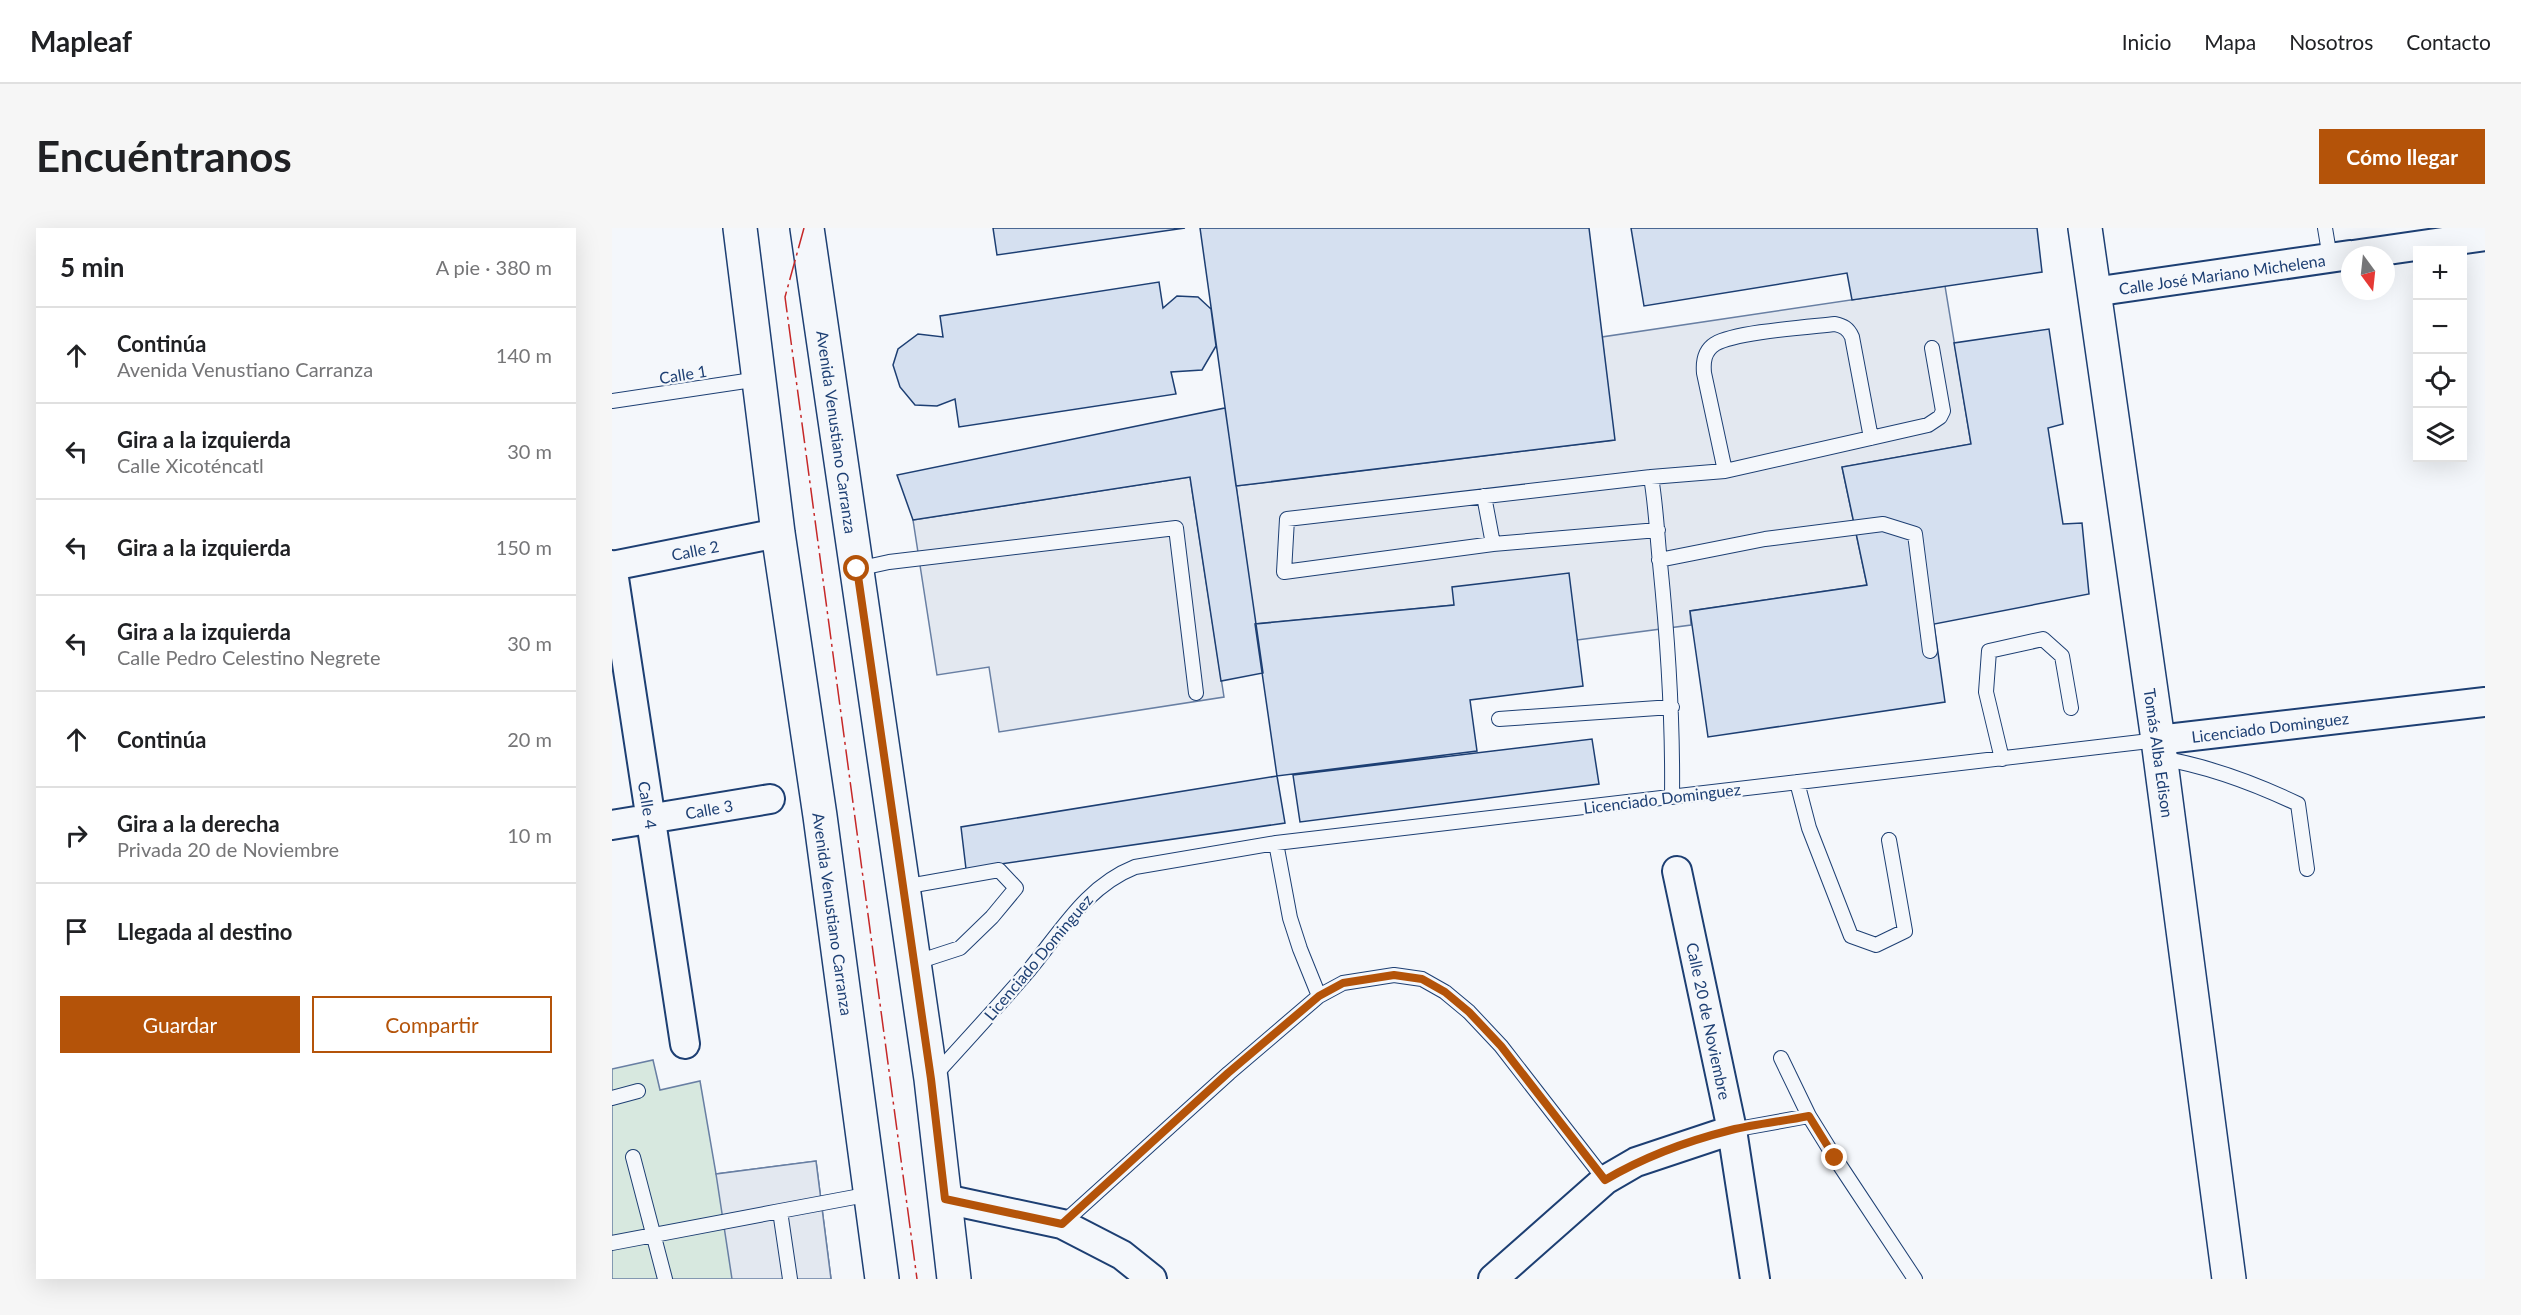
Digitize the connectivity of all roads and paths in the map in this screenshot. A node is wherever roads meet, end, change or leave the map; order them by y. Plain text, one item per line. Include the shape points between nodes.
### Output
1 (740, 228) edge
2 (807, 228) edge
3 (2085, 228) edge
4 (2325, 228) edge
5 (2485, 236) edge
6 (2395, 249) edge
7 (2341, 252) edge
8 (2341, 256) edge
9 (2094, 292) junction
10 (1932, 348) dead end
11 (759, 379) junction
12 (612, 401) edge
13 (1871, 438) junction
14 (1725, 471) junction
15 (1651, 477) junction
16 (1484, 496) junction
17 (1658, 530) junction
18 (778, 533) junction
19 (1493, 544) junction
20 (1659, 560) junction
21 (612, 566) edge
22 (857, 569) junction
23 (1930, 651) dead end
24 (1196, 693) dead end
25 (2485, 702) edge
26 (1672, 707) junction
27 (2071, 708) dead end
28 (1499, 718) dead end
29 (2159, 749) junction
30 (2002, 759) junction
31 (1797, 782) junction
32 (1672, 797) junction
33 (770, 799) dead end
34 (650, 819) junction
35 (612, 825) edge
36 (1889, 840) dead end
37 (1276, 843) junction
38 (2307, 869) dead end
39 (1677, 871) dead end
40 (903, 887) junction
41 (914, 963) junction
42 (1319, 996) junction
43 (685, 1044) dead end
44 (1781, 1058) dead end
45 (931, 1079) junction
46 (638, 1091) dead end
47 (612, 1098) edge
48 (1809, 1116) junction
49 (1732, 1130) junction
50 (633, 1157) dead end
51 (1605, 1180) junction
52 (872, 1194) junction
53 (945, 1199) junction
54 (780, 1211) junction
55 (1062, 1224) junction
56 (654, 1236) junction
57 (612, 1243) edge
58 (665, 1279) edge
59 (790, 1279) edge
60 (882, 1279) edge
61 (954, 1279) edge
62 (1152, 1279) edge
63 (1493, 1279) edge
64 (1755, 1279) edge
65 (1915, 1279) edge
66 (2229, 1279) edge

1 - 11 main road, Avenida Venustiano Carranza
2 - 22 main road, Avenida Venustiano Carranza
3 - 9 main road, Tomás Alba Edison
4 - 7 lane
5 - 6 street, Calle José Mariano Michelena
8 - 9 street, Calle José Mariano Michelena
9 - 29 main road, Tomás Alba Edison
10 - 13 lane via 1943,411 1940,417 1928,424
11 - 12 lane, Calle 1
11 - 18 main road, Avenida Venustiano Carranza
13 - 14 lane
13 - 14 lane via 1852,336 1843,326 1725,340 1713,345 1703,361
14 - 15 lane
15 - 16 lane
15 - 17 lane
16 - 19 lane
16 - 19 lane via 1287,519 1284,572
17 - 19 lane
17 - 20 lane
18 - 21 street, Calle 2
18 - 52 main road, Avenida Venustiano Carranza
20 - 23 lane via 1765,539 1883,524 1915,534
20 - 26 lane
21 - 34 street, Calle 4
22 - 24 lane via 1176,528
22 - 40 main road, Avenida Venustiano Carranza
25 - 29 street, Licenciado Dominguez
26 - 28 lane
26 - 32 lane
27 - 30 lane via 2062,656 2043,639 1989,651 1986,692
29 - 30 lane, Licenciado Dominguez
29 - 38 lane via 2298,804
29 - 66 main road, Tomás Alba Edison
30 - 31 lane, Licenciado Dominguez
31 - 32 lane, Licenciado Dominguez
31 - 36 lane via 1809,828 1851,936 1876,945 1905,931
32 - 37 lane, Licenciado Dominguez
33 - 34 street, Calle 3
34 - 35 street, Calle 3
34 - 43 street, Calle 4
37 - 42 lane via 1290,918
37 - 45 lane, Licenciado Dominguez via 1135,867 1104,882
39 - 49 street, Calle 20 de Noviembre
40 - 41 main road, Avenida Venustiano Carranza
40 - 41 lane via 999,870 1016,888 960,948
41 - 45 main road, Avenida Venustiano Carranza
42 - 51 lane via 1343,983 1394,975 1422,979 1445,992 1501,1046
42 - 55 lane
44 - 48 lane
45 - 53 main road, Avenida Venustiano Carranza
46 - 47 lane
48 - 49 lane
48 - 65 lane
49 - 51 street via 1636,1162
49 - 64 street, Calle 20 de Noviembre
50 - 56 lane
51 - 63 street
52 - 54 lane
52 - 60 main road, Avenida Venustiano Carranza
53 - 55 street
53 - 61 main road, Avenida Venustiano Carranza
54 - 56 lane
54 - 59 lane
55 - 62 street via 1122,1255
56 - 57 lane
56 - 58 lane

